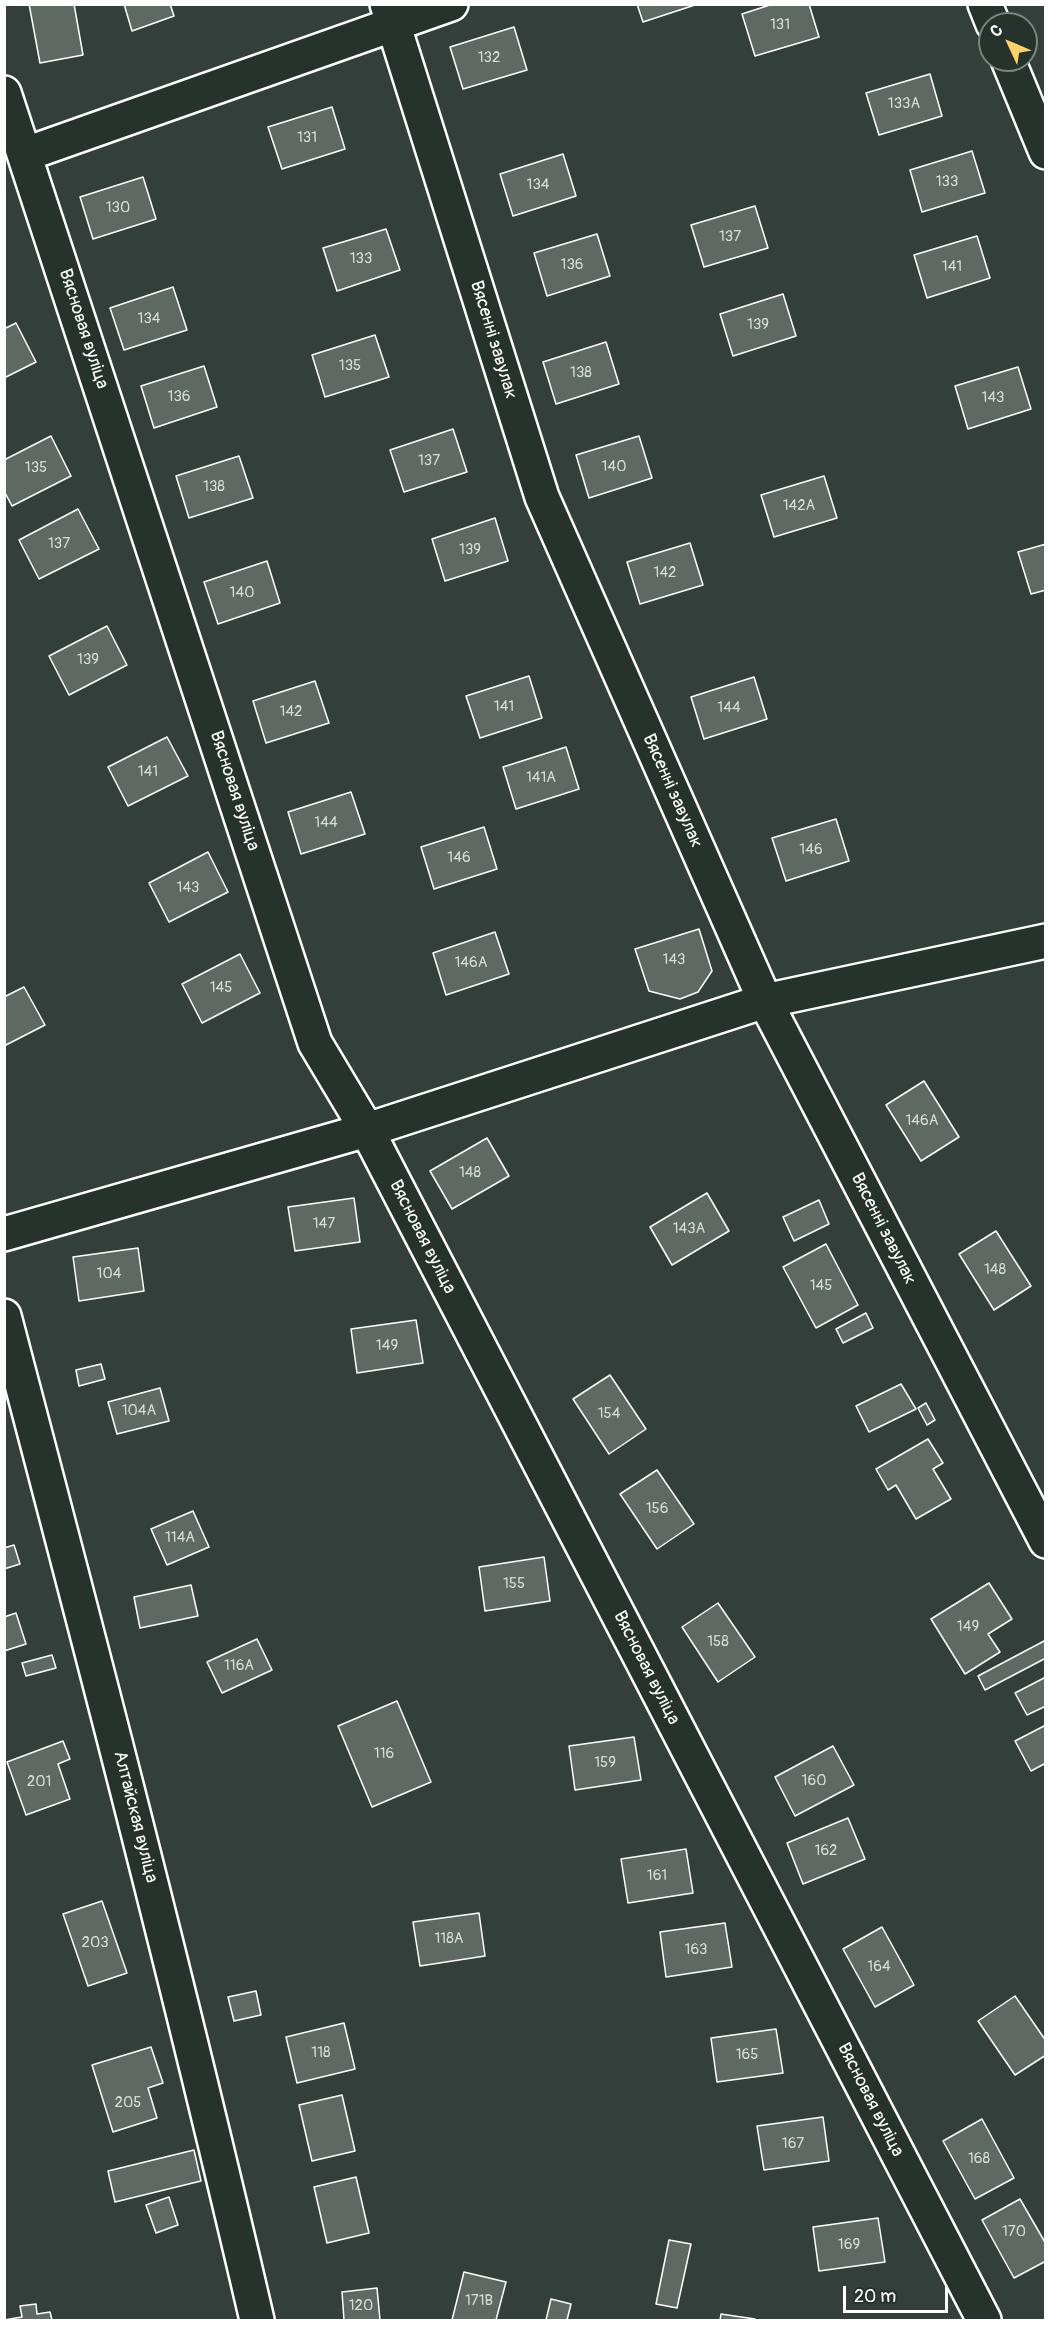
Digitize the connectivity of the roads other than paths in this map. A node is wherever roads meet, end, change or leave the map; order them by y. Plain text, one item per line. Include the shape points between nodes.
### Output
1 (451, 4) edge
2 (391, 15) edge
3 (1013, 72) edge
4 (4, 93) edge
5 (1046, 152) edge
6 (26, 154) junction
7 (1046, 941) edge
8 (765, 1001) junction
9 (367, 1130) junction
10 (4, 1234) edge
11 (4, 1316) edge
12 (1046, 1541) edge
13 (257, 2320) edge
14 (984, 2320) edge

1 - 2 street
2 - 6 street
2 - 8 street, Вясенні завулак via 542,497
3 - 5 street
4 - 6 street, Вясновая вуліца
6 - 9 street, Вясновая вуліца via 315,1043
7 - 8 street
8 - 9 street
8 - 12 street, Вясенні завулак
9 - 10 street
9 - 14 street, Вясновая вуліца
11 - 13 street, Алтайская вуліца via 133,1809

